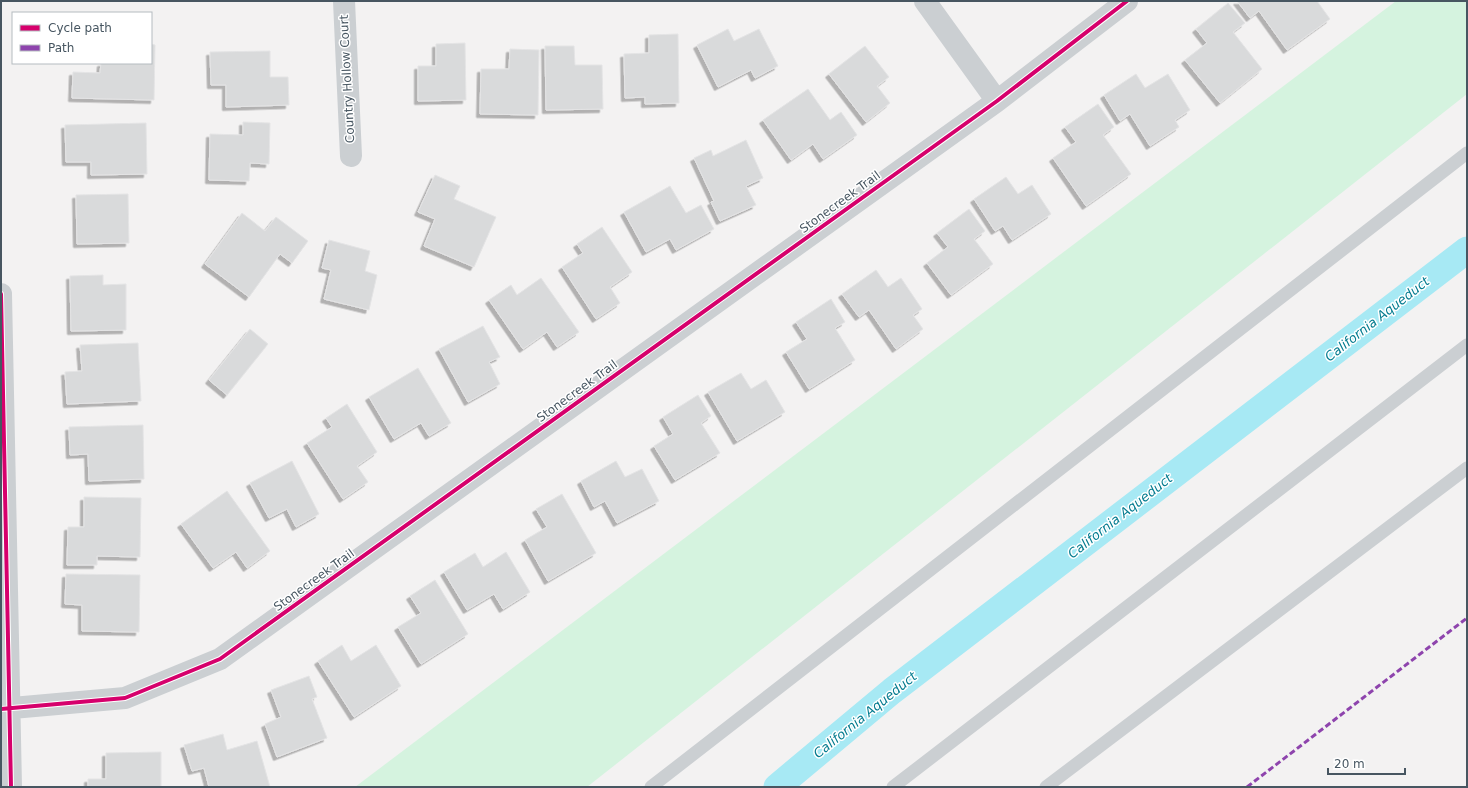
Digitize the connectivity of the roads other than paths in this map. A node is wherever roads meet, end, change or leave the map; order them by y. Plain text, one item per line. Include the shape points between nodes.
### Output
1 (344, 1) edge
2 (925, 1) edge
3 (1127, 1) edge
4 (997, 102) junction
5 (1467, 153) edge
6 (351, 156) dead end
7 (1, 294) edge
8 (1467, 345) edge
9 (1467, 468) edge
10 (5, 709) edge
11 (11, 787) edge
12 (651, 787) edge
13 (893, 787) edge
14 (1046, 787) edge

1 - 6 street, Country Hollow Court
2 - 4 street
3 - 4 street, Stonecreek Trail
4 - 10 street, Stonecreek Trail via 220,659 125,698
5 - 12 lane
7 - 10 street
8 - 13 lane
9 - 14 lane
10 - 11 street

